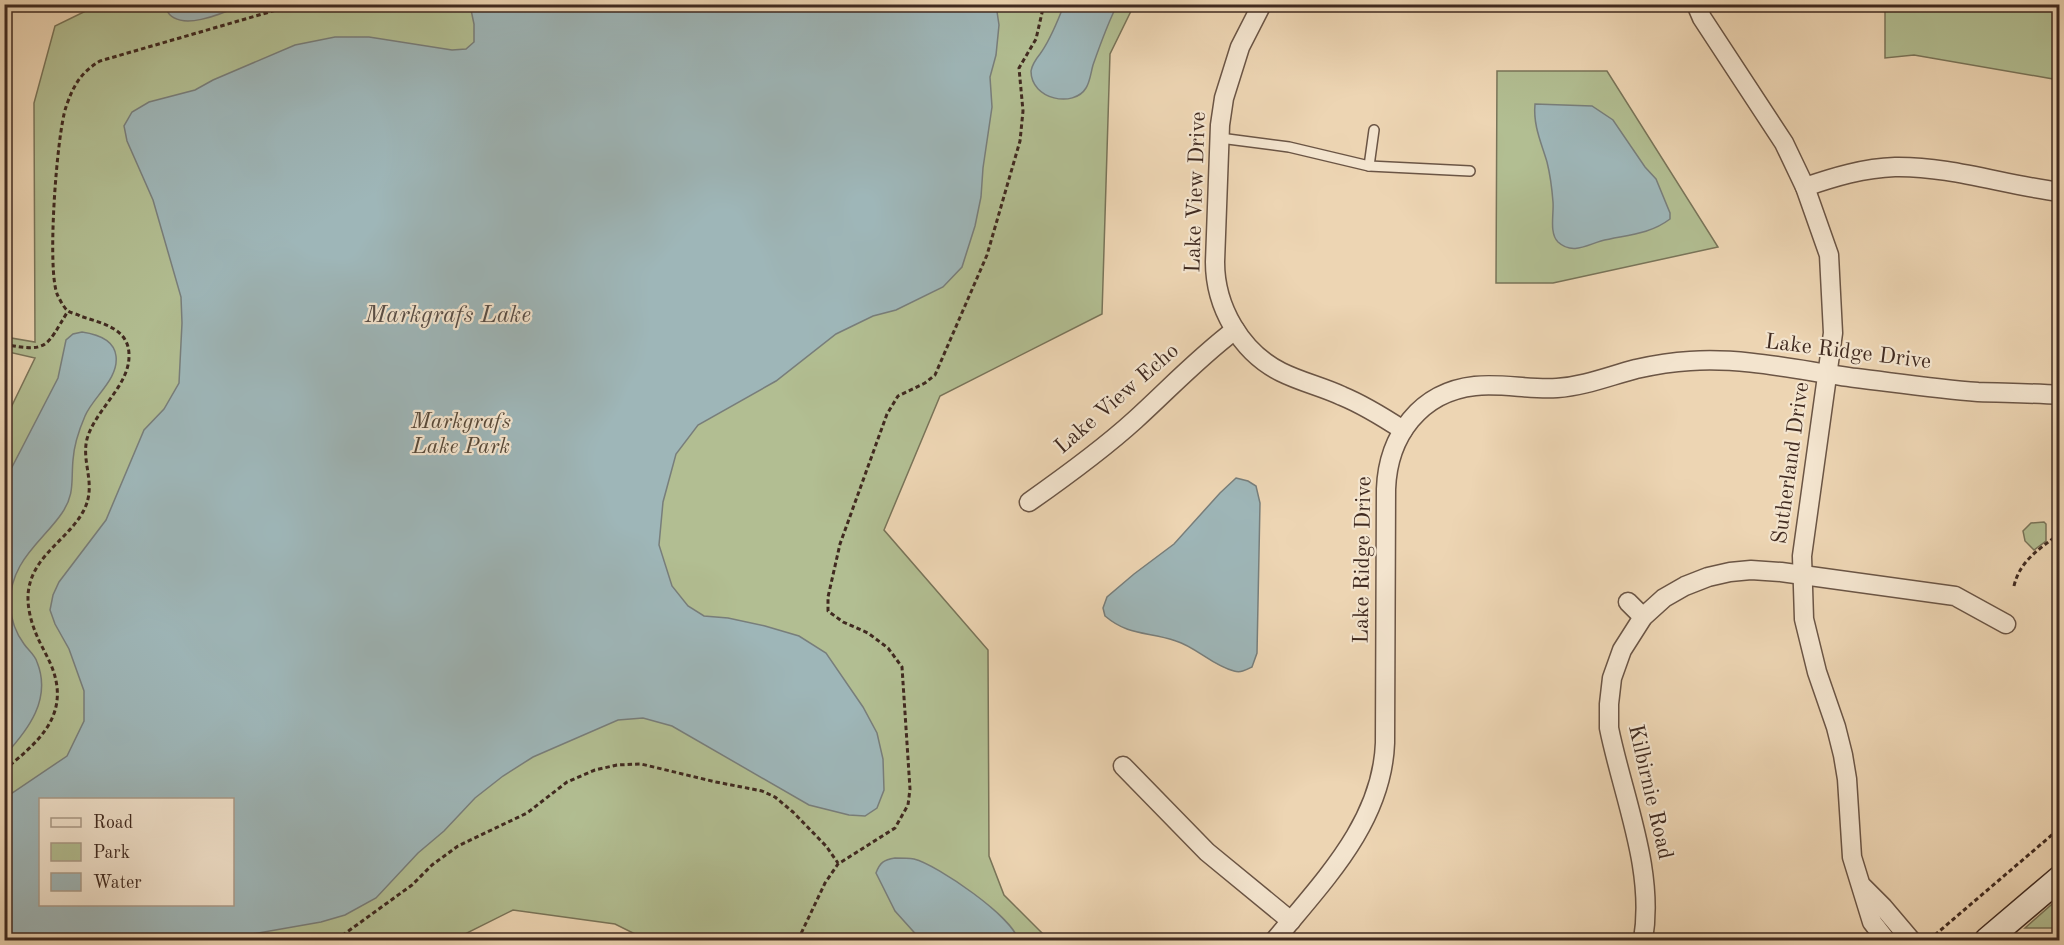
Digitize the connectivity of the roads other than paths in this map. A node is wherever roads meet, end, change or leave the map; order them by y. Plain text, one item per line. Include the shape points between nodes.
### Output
1 (1262, 4) edge
2 (1696, 4) edge
3 (1374, 130) dead end
4 (1220, 138) junction
5 (1369, 166) junction
6 (1470, 171) dead end
7 (1805, 187) junction
8 (2060, 192) edge
9 (1236, 330) junction
10 (1828, 374) junction
11 (2060, 395) edge
12 (1403, 430) junction
13 (1029, 502) dead end
14 (1802, 575) junction
15 (1628, 602) dead end
16 (1643, 617) junction
17 (2006, 624) dead end
18 (1123, 766) dead end
19 (2060, 878) edge
20 (1859, 884) junction
21 (1291, 921) junction
22 (1275, 940) edge
23 (1643, 940) edge
24 (1886, 940) edge
25 (1911, 940) edge
26 (1987, 940) edge

1 - 4 street, Lake View Drive via 1230,75 1222,105
2 - 7 street, Sutherland Drive via 1784,143
3 - 5 lane
4 - 5 lane via 1273,144
4 - 9 street, Lake View Drive via 1215,270 1221,300
5 - 6 lane
7 - 8 street via 1831,177 1893,167 1922,168
7 - 10 street, Sutherland Drive via 1829,255 1833,333
9 - 12 street, Lake View Drive via 1251,350 1275,369 1345,397
9 - 13 street, Lake View Echo via 1187,369 1115,437
10 - 11 street, Lake Ridge Drive via 1954,389
10 - 12 street, Lake Ridge Drive via 1745,363 1690,361 1658,364 1557,388 1474,386 1438,398
10 - 14 street, Sutherland Drive
12 - 21 street, Lake Ridge Drive via 1391,453 1387,474 1385,742 1380,780 1358,834
14 - 16 street, Kilbirnie Road via 1751,570 1708,577 1664,598
14 - 17 street, Kilbirnie Road via 1955,596
14 - 20 street, Sutherland Drive via 1810,648 1843,755 1852,857
15 - 16 street
16 - 23 street, Kilbirnie Road via 1622,650 1612,678 1609,728 1645,877
18 - 21 street via 1207,852
19 - 26 street
20 - 24 street, Sutherland Drive via 1872,922
20 - 25 street
21 - 22 street, Lake Ridge Drive

